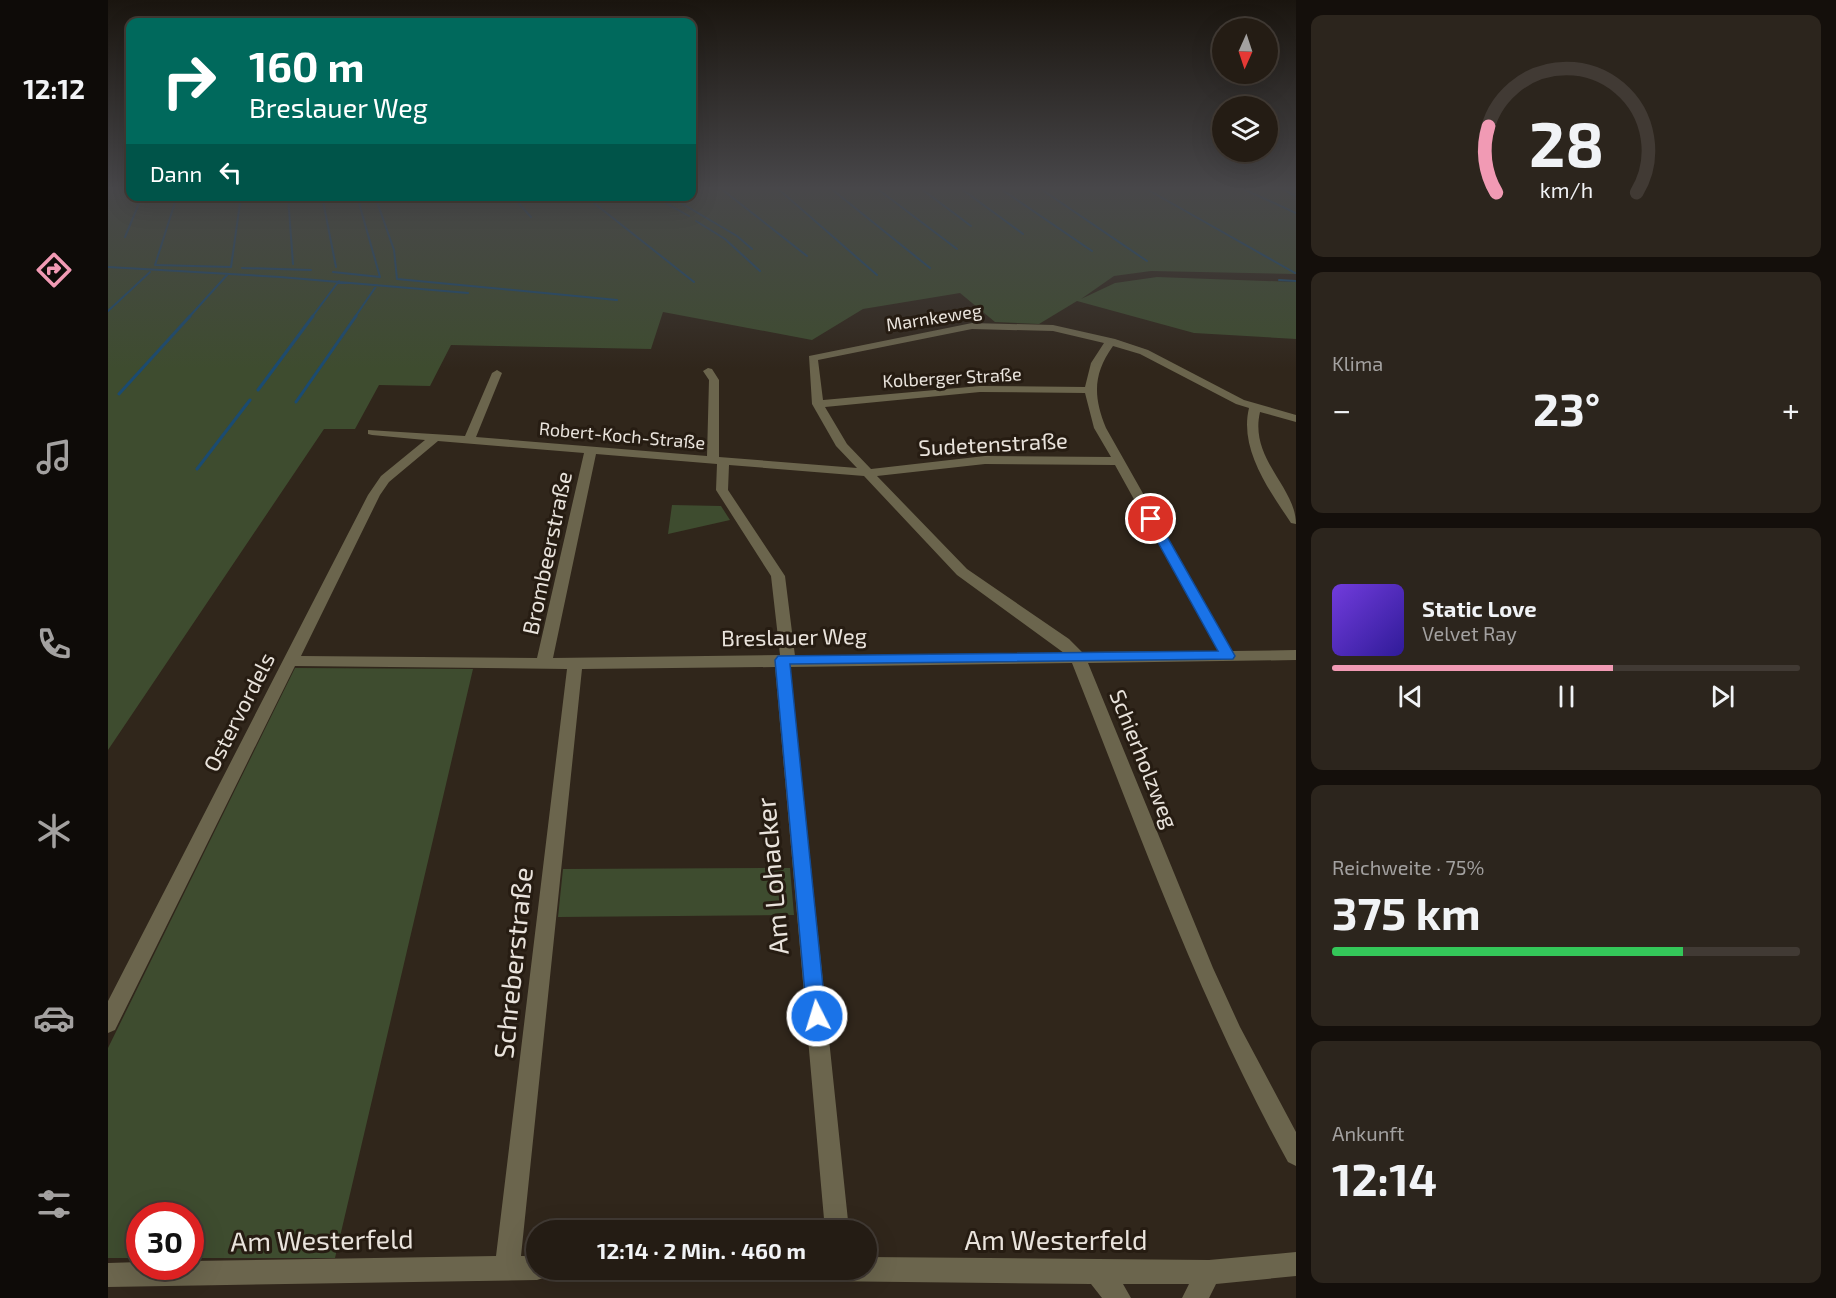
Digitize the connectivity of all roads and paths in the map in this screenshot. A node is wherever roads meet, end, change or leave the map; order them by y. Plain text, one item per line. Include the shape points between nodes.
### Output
1 (1111, 341) junction
2 (813, 358) joint
3 (708, 371) dead end
4 (497, 373) dead end
5 (1088, 390) junction
6 (818, 404) junction
7 (1255, 407) junction
8 (1296, 419) edge
9 (372, 432) dead end
10 (434, 438) junction
11 (469, 441) junction
12 (590, 452) junction
13 (1118, 461) junction
14 (718, 462) junction
15 (869, 473) junction
16 (1296, 520) edge
17 (1296, 655) edge
18 (1228, 656) junction
19 (1078, 658) junction
20 (785, 660) junction
21 (292, 661) junction
22 (544, 663) junction
23 (574, 664) junction
24 (108, 1023) edge
25 (1296, 1154) edge
26 (836, 1220) edge
27 (1296, 1264) edge
28 (507, 1268) junction
29 (526, 1268) edge
30 (877, 1269) edge
31 (1097, 1271) junction
32 (1209, 1272) junction
33 (108, 1275) edge
34 (1118, 1298) edge
35 (1195, 1298) edge

1 - 2 street, Marnkeweg via 1030,326 972,326
1 - 5 street via 1091,372
1 - 7 street, Marnkeweg via 1144,352
2 - 6 street, Schierholzweg
3 - 14 street, Am Lohacker via 714,380
4 - 11 street
5 - 6 street, Kolberger Straße via 980,389
5 - 13 street via 1100,428
6 - 15 street, Schierholzweg via 842,446
7 - 8 street, Marnkeweg
7 - 16 street via 1254,443
9 - 10 street, Robert-Koch-Straße
10 - 11 street, Robert-Koch-Straße
10 - 21 street, Ostervordels via 385,479 374,495
11 - 12 street, Robert-Koch-Straße
12 - 14 street, Robert-Koch-Straße
12 - 22 street, Brombeerstraße
13 - 15 street, Sudetenstraße via 984,460
13 - 18 street
14 - 15 street, Robert-Koch-Straße
14 - 20 street, Am Lohacker via 722,490 778,576
15 - 19 street, Schierholzweg via 962,572 1064,643
17 - 18 street, Breslauer Weg
18 - 19 street, Breslauer Weg
19 - 20 street, Breslauer Weg
19 - 25 street, Schierholzweg via 1222,1015
20 - 23 street, Breslauer Weg
20 - 26 street, Am Lohacker
21 - 22 street, Breslauer Weg
21 - 24 street, Ostervordels
22 - 23 street, Breslauer Weg
23 - 28 street, Schreberstraße
27 - 32 street, Am Westerfeld
28 - 29 street, Am Westerfeld
28 - 33 street, Am Westerfeld
30 - 31 street, Am Westerfeld
31 - 32 street, Am Westerfeld
31 - 34 street
32 - 35 street

